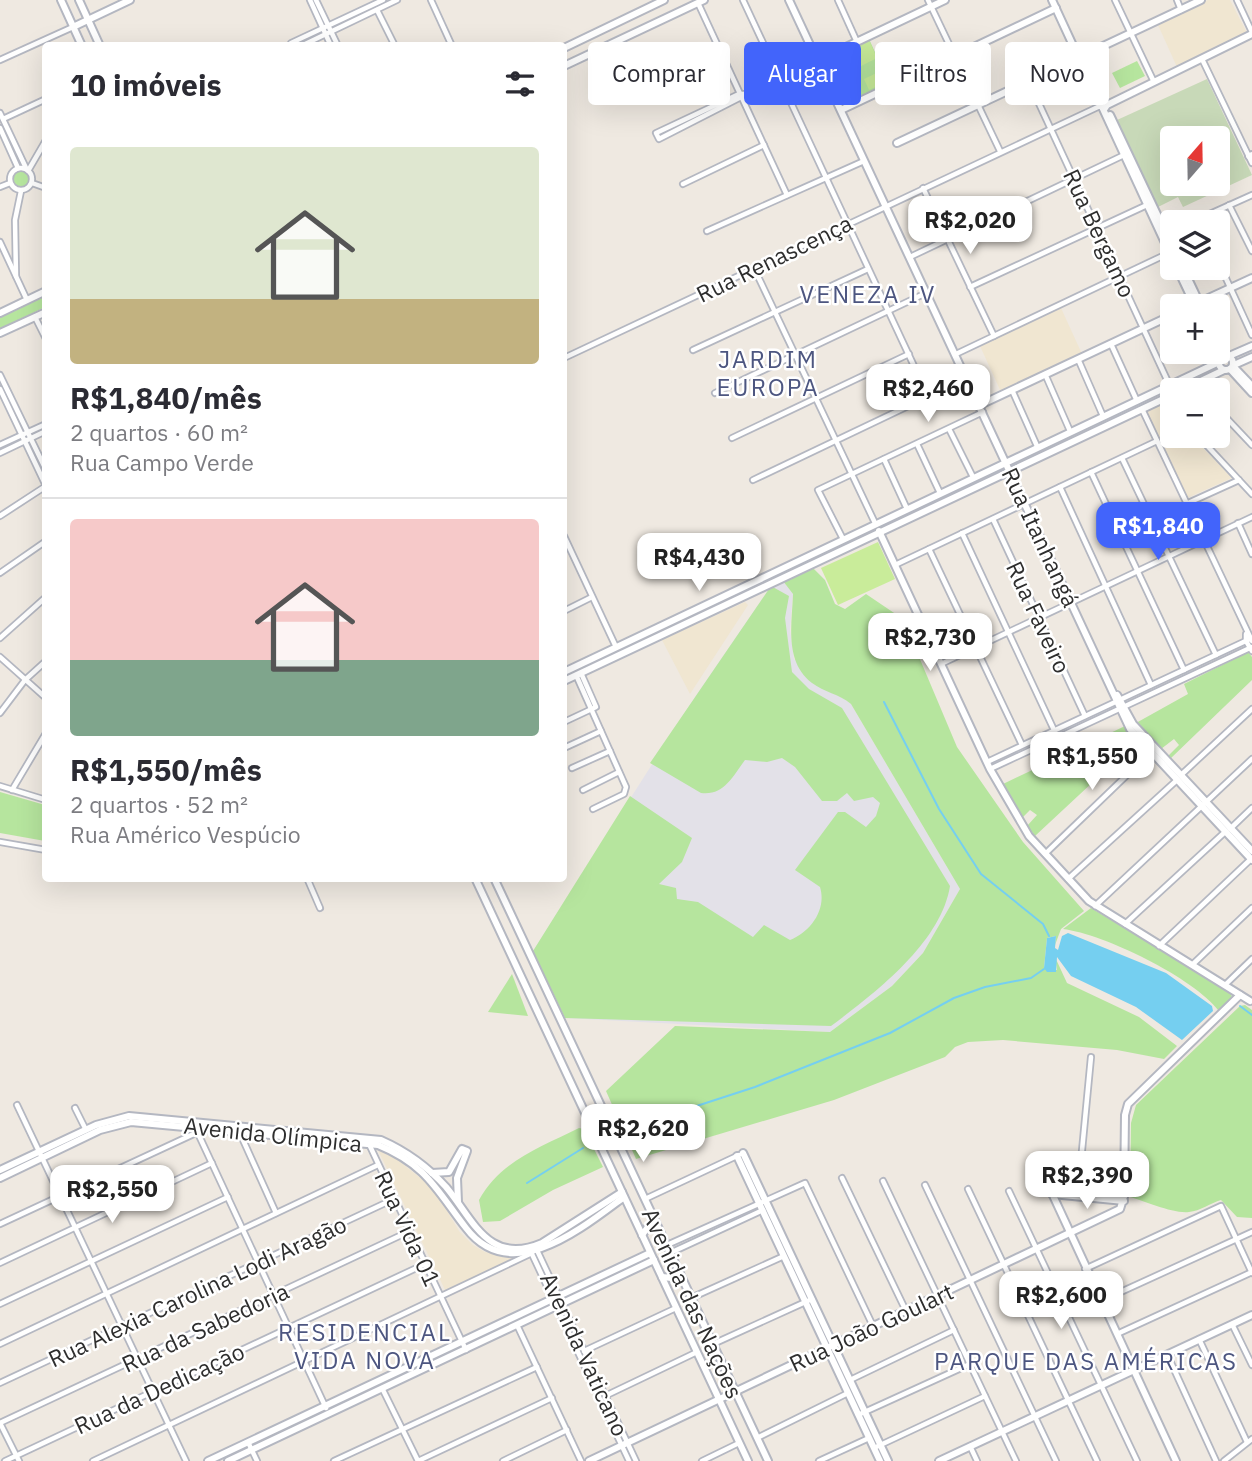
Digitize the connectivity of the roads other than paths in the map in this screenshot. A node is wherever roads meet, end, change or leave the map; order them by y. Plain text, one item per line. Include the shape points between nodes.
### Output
1 (61, 0) edge
2 (79, 0) edge
3 (130, 0) edge
4 (310, 0) edge
5 (316, 0) edge
6 (383, 0) edge
7 (397, 0) edge
8 (431, 0) edge
9 (664, 0) edge
10 (743, 0) edge
11 (789, 0) edge
12 (838, 0) edge
13 (946, 0) edge
14 (1115, 0) edge
15 (1177, 0) edge
16 (1201, 0) edge
17 (1237, 0) edge
18 (701, 1) edge
19 (929, 3) edge
20 (1055, 3) edge
21 (377, 10) junction
22 (1181, 10) junction
23 (88, 20) junction
24 (73, 27) junction
25 (327, 30) junction
26 (1252, 33) edge
27 (1132, 34) junction
28 (80, 42) edge
29 (98, 42) edge
30 (296, 42) edge
31 (308, 42) edge
32 (330, 42) edge
33 (335, 42) edge
34 (393, 42) edge
35 (450, 42) edge
36 (762, 42) edge
37 (808, 42) edge
38 (857, 42) joint
39 (947, 42) edge
40 (981, 42) edge
41 (1073, 42) edge
42 (1109, 45) edge
43 (567, 47) edge
44 (1202, 59) junction
45 (0, 60) edge
46 (567, 65) edge
47 (1154, 82) junction
48 (875, 94) edge
49 (1005, 94) edge
50 (743, 96) junction
51 (42, 101) edge
52 (1109, 102) edge
53 (791, 105) edge
54 (838, 105) edge
55 (1040, 105) edge
56 (1103, 105) joint
57 (979, 106) junction
58 (841, 110) junction
59 (0, 113) edge
60 (3, 119) junction
61 (0, 128) edge
62 (1051, 128) junction
63 (659, 139) dead end
64 (897, 143) dead end
65 (764, 145) junction
66 (42, 147) edge
67 (1000, 151) junction
68 (1127, 154) junction
69 (1251, 158) edge
70 (865, 160) junction
71 (18, 168) junction
72 (27, 170) junction
73 (826, 177) junction
74 (1074, 179) junction
75 (10, 180) junction
76 (0, 181) edge
77 (32, 183) junction
78 (683, 184) dead end
79 (0, 187) edge
80 (42, 187) edge
81 (923, 188) junction
82 (21, 191) junction
83 (787, 195) junction
84 (1252, 195) edge
85 (886, 205) junction
86 (1148, 205) junction
87 (1229, 205) junction
88 (1219, 210) edge
89 (1160, 215) edge
90 (847, 223) junction
91 (1097, 228) junction
92 (1160, 228) edge
93 (707, 231) dead end
94 (948, 239) junction
95 (0, 242) edge
96 (1252, 251) edge
97 (911, 257) junction
98 (1160, 258) edge
99 (754, 268) junction
100 (868, 269) junction
101 (16, 276) junction
102 (1120, 276) junction
103 (1252, 278) edge
104 (1227, 280) edge
105 (971, 287) junction
106 (1231, 288) junction
107 (927, 292) junction
108 (42, 293) edge
109 (1219, 294) edge
110 (27, 300) junction
111 (774, 311) junction
112 (888, 312) junction
113 (0, 313) edge
114 (42, 314) edge
115 (35, 317) junction
116 (1160, 321) edge
117 (1144, 328) junction
118 (42, 331) edge
119 (0, 333) edge
120 (1252, 335) edge
121 (993, 336) junction
122 (1111, 344) junction
123 (1252, 346) edge
124 (693, 350) dead end
125 (795, 354) junction
126 (909, 354) junction
127 (956, 354) junction
128 (1230, 355) edge
129 (567, 357) edge
130 (1252, 357) edge
131 (1078, 359) junction
132 (1211, 364) edge
133 (1227, 364) edge
134 (1227, 364) edge
135 (1230, 368) junction
136 (0, 374) edge
137 (1045, 374) junction
138 (967, 378) junction
139 (1166, 378) edge
140 (1181, 378) edge
141 (1208, 378) edge
142 (1252, 386) edge
143 (1160, 389) edge
144 (0, 390) edge
145 (1012, 390) junction
146 (715, 393) dead end
147 (1252, 393) edge
148 (928, 396) junction
149 (816, 397) junction
150 (1160, 400) edge
151 (1137, 401) junction
152 (982, 408) junction
153 (1142, 409) junction
154 (1103, 416) junction
155 (1230, 422) edge
156 (42, 426) edge
157 (949, 429) junction
158 (1070, 431) junction
159 (25, 434) junction
160 (42, 434) edge
161 (732, 438) dead end
162 (28, 440) junction
163 (835, 440) junction
164 (1157, 441) junction
165 (917, 444) junction
166 (0, 445) edge
167 (1252, 445) edge
168 (1037, 446) junction
169 (1209, 448) edge
170 (0, 453) edge
171 (1122, 458) junction
172 (884, 459) junction
173 (1006, 462) junction
174 (42, 463) edge
175 (1011, 471) junction
176 (1091, 472) junction
177 (852, 474) junction
178 (42, 476) edge
179 (973, 477) junction
180 (753, 480) dead end
181 (1239, 480) junction
182 (1060, 487) junction
183 (42, 489) edge
184 (940, 493) junction
185 (1252, 494) edge
186 (1026, 503) junction
187 (1186, 504) junction
188 (907, 509) junction
189 (0, 516) edge
190 (1252, 517) edge
191 (993, 519) junction
192 (875, 523) junction
193 (1238, 523) junction
194 (879, 531) junction
195 (962, 533) junction
196 (845, 538) junction
197 (1203, 540) junction
198 (42, 544) edge
199 (929, 549) junction
200 (567, 551) edge
201 (1252, 554) edge
202 (1169, 556) junction
203 (895, 565) junction
204 (1137, 571) junction
205 (0, 573) edge
206 (1105, 586) junction
207 (592, 597) junction
208 (42, 601) edge
209 (1072, 602) junction
210 (567, 610) edge
211 (1039, 618) junction
212 (1008, 632) junction
213 (0, 638) edge
214 (1250, 642) edge
215 (616, 648) junction
216 (976, 648) junction
217 (1216, 655) junction
218 (0, 657) edge
219 (941, 664) junction
220 (42, 665) edge
221 (1184, 670) junction
222 (567, 671) edge
223 (578, 674) junction
224 (25, 680) junction
225 (567, 680) edge
226 (1151, 685) junction
227 (42, 695) edge
228 (1120, 702) junction
229 (593, 708) junction
230 (1252, 709) edge
231 (0, 713) edge
232 (1085, 716) junction
233 (567, 721) edge
234 (1054, 730) junction
235 (601, 731) junction
236 (42, 740) edge
237 (567, 747) edge
238 (1019, 747) junction
239 (1154, 749) junction
240 (610, 751) junction
241 (1021, 755) junction
242 (1252, 759) edge
243 (987, 762) junction
244 (572, 768) dead end
245 (990, 769) junction
246 (619, 772) junction
247 (1179, 777) junction
248 (0, 786) edge
249 (12, 790) junction
250 (583, 790) dead end
251 (42, 799) edge
252 (1204, 804) junction
253 (593, 808) dead end
254 (1252, 808) edge
255 (1228, 830) junction
256 (0, 842) edge
257 (42, 849) edge
258 (1045, 854) junction
259 (1252, 857) edge
260 (1068, 879) junction
261 (309, 882) edge
262 (477, 882) edge
263 (496, 882) edge
264 (1095, 906) junction
265 (320, 908) dead end
266 (1252, 908) edge
267 (1125, 924) junction
268 (1158, 946) junction
269 (1252, 959) edge
270 (1191, 966) junction
271 (1224, 986) junction
272 (1237, 996) junction
273 (1251, 1001) edge
274 (1091, 1057) dead end
275 (17, 1105) dead end
276 (75, 1108) dead end
277 (195, 1126) junction
278 (238, 1128) junction
279 (86, 1130) junction
280 (369, 1143) junction
281 (740, 1154) joint
282 (41, 1155) junction
283 (212, 1163) junction
284 (378, 1165) junction
285 (0, 1170) edge
286 (431, 1172) junction
287 (0, 1178) edge
288 (842, 1178) dead end
289 (883, 1181) dead end
290 (925, 1185) dead end
291 (968, 1189) dead end
292 (1009, 1191) dead end
293 (1051, 1191) junction
294 (1079, 1192) junction
295 (623, 1195) junction
296 (61, 1196) junction
297 (228, 1197) junction
298 (394, 1199) junction
299 (645, 1199) junction
300 (1124, 1199) junction
301 (762, 1201) junction
302 (458, 1204) junction
303 (763, 1210) junction
304 (276, 1213) junction
305 (0, 1224) edge
306 (75, 1228) junction
307 (658, 1228) junction
308 (243, 1229) junction
309 (410, 1231) junction
310 (1252, 1232) edge
311 (1069, 1234) junction
312 (642, 1235) junction
313 (1236, 1239) junction
314 (668, 1249) junction
315 (1036, 1249) junction
316 (533, 1250) junction
317 (652, 1256) junction
318 (784, 1256) junction
319 (91, 1261) junction
320 (258, 1262) junction
321 (0, 1263) edge
322 (425, 1264) junction
323 (1003, 1265) junction
324 (678, 1269) junction
325 (1085, 1269) junction
326 (1252, 1272) edge
327 (662, 1277) junction
328 (971, 1280) junction
329 (105, 1293) junction
330 (272, 1294) junction
331 (938, 1296) junction
332 (440, 1297) junction
333 (691, 1298) junction
334 (809, 1301) junction
335 (1101, 1301) junction
336 (557, 1302) junction
337 (0, 1304) edge
338 (676, 1308) junction
339 (905, 1311) junction
340 (1252, 1315) edge
341 (1232, 1324) junction
342 (517, 1325) junction
343 (122, 1326) junction
344 (287, 1327) junction
345 (873, 1327) junction
346 (954, 1330) junction
347 (1116, 1335) junction
348 (1199, 1339) junction
349 (462, 1341) junction
350 (0, 1344) edge
351 (713, 1344) junction
352 (830, 1347) junction
353 (466, 1350) junction
354 (584, 1351) junction
355 (697, 1352) junction
356 (1167, 1354) junction
357 (136, 1360) junction
358 (304, 1361) junction
359 (970, 1364) junction
360 (1252, 1365) edge
361 (537, 1367) junction
362 (1133, 1370) junction
363 (850, 1380) junction
364 (0, 1383) edge
365 (1101, 1385) junction
366 (382, 1388) junction
367 (735, 1391) junction
368 (152, 1393) junction
369 (848, 1393) junction
370 (605, 1396) junction
371 (985, 1396) junction
372 (552, 1398) junction
373 (719, 1399) junction
374 (1068, 1401) junction
375 (326, 1410) junction
376 (862, 1414) junction
377 (1035, 1416) junction
378 (0, 1423) edge
379 (168, 1425) junction
380 (402, 1428) junction
381 (567, 1430) junction
382 (1002, 1431) junction
383 (757, 1437) junction
384 (869, 1437) junction
385 (1250, 1440) edge
386 (739, 1443) junction
387 (625, 1444) junction
388 (250, 1446) junction
389 (970, 1446) junction
390 (877, 1447) junction
391 (18, 1458) edge
392 (5, 1461) edge
393 (93, 1461) edge
394 (186, 1461) edge
395 (208, 1461) edge
396 (228, 1461) edge
397 (257, 1461) edge
398 (334, 1461) edge
399 (418, 1461) edge
400 (503, 1461) edge
401 (581, 1461) edge
402 (589, 1461) edge
403 (629, 1461) edge
404 (635, 1461) edge
405 (702, 1461) edge
406 (748, 1461) edge
407 (768, 1461) edge
408 (819, 1461) edge
409 (880, 1461) edge
410 (888, 1461) edge
411 (939, 1461) edge
412 (977, 1461) edge
413 (1016, 1461) edge
414 (1056, 1461) edge
415 (1097, 1461) edge
416 (1137, 1461) edge
417 (1176, 1461) edge
418 (1216, 1461) edge
419 (1224, 1461) edge

1 - 24 street
2 - 23 street
3 - 23 street
4 - 25 street
5 - 25 street
6 - 25 street
7 - 21 street
8 - 35 street
9 - 43 street
10 - 36 street
11 - 37 street, Rua Itanhangá
12 - 38 street
13 - 19 street
14 - 27 street
15 - 22 street
16 - 22 street
17 - 26 street
18 - 46 street
18 - 50 street
19 - 38 street
19 - 39 street
20 - 40 street
20 - 41 street
21 - 25 street
21 - 34 street
22 - 27 street
23 - 24 street
23 - 29 street
24 - 28 street
24 - 45 street
25 - 30 street
25 - 31 street
25 - 32 street
25 - 33 street
26 - 44 street
27 - 42 street
27 - 47 street
44 - 47 street
44 - 69 street
47 - 52 street
48 - 58 street
49 - 57 street
50 - 63 street via 656,133
50 - 65 street
51 - 60 street
53 - 73 street
54 - 58 street, Rua Itanhangá
55 - 62 street, Rua Bergamo
56 - 62 street, Rua Renascença
56 - 68 street
57 - 64 street
57 - 67 street
58 - 70 street, Rua Itanhangá
59 - 60 street
60 - 72 street
61 - 71 street
62 - 67 street, Rua Renascença
62 - 74 street, Rua Bergamo
65 - 78 street
65 - 83 street
66 - 72 street
67 - 81 street, Rua Renascença
68 - 74 street
68 - 86 street
68 - 89 street
70 - 73 street
70 - 85 street, Rua Itanhangá
71 - 72 street
71 - 75 street
72 - 77 street
73 - 83 street
73 - 90 street
74 - 91 street, Rua Bergamo
74 - 94 street
75 - 76 street
75 - 79 street
75 - 82 street
77 - 80 street
77 - 82 street
81 - 85 street, Rua Renascença
81 - 94 street
82 - 101 street via 15,220
83 - 93 street
84 - 87 street
85 - 90 street, Rua Renascença
85 - 97 street, Rua Itanhangá
86 - 91 street
86 - 92 street
87 - 88 street
87 - 96 street
90 - 99 street, Rua Renascença
90 - 100 street
91 - 102 street, Rua Bergamo
91 - 105 street
94 - 97 street
94 - 105 street
95 - 101 street
97 - 107 street, Rua Itanhangá
98 - 102 street
99 - 111 street
99 - 129 street, Rua Renascença
100 - 111 street
100 - 112 street
101 - 110 street
102 - 117 street, Rua Bergamo
102 - 121 street
103 - 106 street
104 - 106 street
105 - 121 street
106 - 109 street
106 - 120 street
107 - 112 street
107 - 127 street, Rua Itanhangá
108 - 110 street
110 - 113 street
111 - 124 street
111 - 125 street
112 - 125 street
112 - 126 street
114 - 115 street
115 - 118 street
115 - 119 street
116 - 117 street
117 - 122 street
117 - 139 street, Rua Bergamo
121 - 127 street
122 - 131 street
122 - 151 street
123 - 128 street
125 - 146 street
125 - 149 street
126 - 148 street
126 - 149 street
127 - 138 street, Rua Itanhangá
130 - 135 street
131 - 137 street
131 - 154 street
132 - 140 street
133 - 135 street
134 - 135 street
135 - 141 street
135 - 142 street
135 - 147 street
136 - 159 street
137 - 145 street
137 - 158 street
138 - 148 street
138 - 152 street, Rua Itanhangá
143 - 151 street
144 - 159 street
145 - 152 street
145 - 168 street
148 - 163 street
149 - 161 street
149 - 163 street
150 - 153 street
151 - 153 street
151 - 154 street
152 - 157 street
152 - 173 street, Rua Itanhangá
153 - 164 street
153 - 175 street
154 - 158 street
155 - 167 street
156 - 159 street
157 - 165 street
157 - 179 street
158 - 168 street
159 - 162 street
159 - 166 street
160 - 162 street
162 - 170 street
162 - 174 street
162 - 178 street
163 - 177 street
163 - 180 street
164 - 171 street
164 - 187 street
165 - 172 street
165 - 184 street
168 - 173 street
169 - 181 street
171 - 176 street
171 - 202 street
172 - 177 street
172 - 188 street
173 - 175 street, Rua Itanhangá
173 - 179 street
175 - 186 street, Rua Itanhangá
175 - 194 street
176 - 182 street
176 - 204 street
177 - 192 street
177 - 196 street via 818,490
179 - 184 street
181 - 185 street
181 - 187 street
182 - 186 street
182 - 206 street
183 - 189 street
184 - 188 street
186 - 191 street
186 - 209 street, Rua Itanhangá
187 - 197 street
188 - 192 street
190 - 193 street
191 - 195 street
191 - 211 street, Rua Faveiro
192 - 194 street via 873,530
192 - 196 street
193 - 197 street
193 - 201 street
194 - 203 street
194 - 223 street
195 - 199 street
195 - 212 street
196 - 215 street
197 - 202 street
197 - 214 street
198 - 205 street
199 - 203 street
199 - 216 street
200 - 207 street
202 - 204 street
202 - 217 street
203 - 219 street
204 - 206 street
204 - 221 street
206 - 209 street
206 - 226 street
207 - 210 street
207 - 215 street
208 - 213 street
209 - 211 street
209 - 228 street, Rua Itanhangá
211 - 212 street
211 - 232 street, Rua Faveiro
212 - 216 street
212 - 234 street
214 - 217 street
214 - 228 street
215 - 222 street
216 - 219 street
216 - 238 street
217 - 221 street
218 - 224 street
219 - 243 street
220 - 224 street
221 - 226 street
223 - 225 street
223 - 229 street
224 - 227 street
224 - 231 street
226 - 228 street
228 - 232 street
228 - 239 street, Rua Itanhangá via 1130,729
228 - 241 street
229 - 233 street
229 - 235 street
230 - 247 street
232 - 234 street
234 - 238 street
235 - 237 street
235 - 240 street
236 - 249 street
238 - 241 street
238 - 243 street
239 - 247 street, Rua Itanhangá
239 - 258 street
240 - 244 street
240 - 246 street
241 - 245 street
242 - 252 street
243 - 245 street
245 - 258 street via 1017,820
246 - 250 street
246 - 253 street via 626,787 624,794
247 - 252 street, Rua Itanhangá
247 - 260 street
248 - 249 street
249 - 251 street
252 - 255 street, Rua Itanhangá
252 - 264 street
254 - 255 street
255 - 259 street, Rua Itanhangá
255 - 267 street
256 - 257 street
258 - 260 street
259 - 268 street
260 - 264 street
261 - 265 street
262 - 295 street, Avenida das Nações
263 - 299 street, Avenida das Nações
264 - 267 street
266 - 270 street
267 - 268 street
268 - 270 street
269 - 271 street
270 - 271 street
271 - 272 street
272 - 273 street
272 - 300 street via 1128,1104
274 - 294 street
275 - 282 street
276 - 279 street
277 - 278 street, Avenida Olímpica
277 - 279 street, Avenida Olímpica via 130,1116
277 - 282 street, Avenida Olímpica via 122,1124
277 - 283 street
277 - 296 street
278 - 280 street, Avenida Olímpica
278 - 286 street, Avenida Olímpica via 381,1140
278 - 304 street
279 - 282 street, Avenida Olímpica
280 - 284 street, Rua Vida 01
280 - 316 street, Avenida Olímpica via 418,1168 479,1241 510,1253
281 - 299 street
281 - 301 street
282 - 285 street, Avenida Olímpica
282 - 287 street, Avenida Olímpica
282 - 296 street
283 - 297 street
283 - 306 street
284 - 298 street, Rua Vida 01
284 - 304 street
286 - 302 street, Avenida Olímpica
286 - 302 street via 452,1169 464,1150 457,1178
288 - 339 street
289 - 331 street
290 - 328 street
291 - 323 street
292 - 315 street
293 - 294 street
293 - 300 street
293 - 311 street
294 - 300 street
295 - 312 street, Avenida das Nações
295 - 316 street
296 - 305 street
296 - 306 street
297 - 308 street
297 - 319 street
298 - 309 street, Rua Vida 01
298 - 320 street, Rua Alexia Carolina Lodi Aragão
299 - 307 street, Avenida das Nações
300 - 311 street, Rua João Goulart via 1120,1209
301 - 303 street
301 - 314 street
301 - 334 street
301 - 345 street via 805,1183
302 - 316 street, Avenida Olímpica via 484,1238
303 - 314 street
303 - 318 street
304 - 308 street
306 - 319 street
306 - 321 street
307 - 312 street via 648,1227
307 - 314 street, Avenida das Nações
308 - 320 street
308 - 329 street
309 - 322 street, Rua Vida 01
309 - 330 street, Rua da Sabedoria
310 - 313 street
311 - 315 street, Rua João Goulart
311 - 325 street
312 - 317 street, Avenida das Nações
313 - 325 street via 1221,1206
313 - 326 street
313 - 335 street
314 - 324 street, Avenida das Nações
315 - 323 street, Rua João Goulart
315 - 365 street
316 - 332 street
316 - 336 street, Avenida Vaticano
317 - 327 street, Avenida das Nações
317 - 336 street
318 - 333 street
318 - 334 street
319 - 329 street
319 - 337 street
320 - 330 street
320 - 343 street, Rua Alexia Carolina Lodi Aragão
322 - 332 street, Rua Vida 01
322 - 344 street, Rua da Dedicação
323 - 328 street, Rua João Goulart
323 - 374 street
324 - 327 street via 672,1278
324 - 333 street, Avenida das Nações
325 - 335 street
326 - 347 street
327 - 338 street, Avenida das Nações
328 - 331 street, Rua João Goulart
328 - 377 street
329 - 343 street
329 - 350 street
330 - 344 street
330 - 357 street, Rua da Sabedoria
331 - 339 street, Rua João Goulart
331 - 346 street
332 - 349 street, Rua Vida 01
332 - 358 street
333 - 351 street, Avenida das Nações
334 - 351 street
334 - 352 street
335 - 347 street
336 - 342 street
336 - 349 street
336 - 354 street, Avenida Vaticano
336 - 387 street, Avenida Vaticano
338 - 354 street
338 - 355 street, Avenida das Nações
339 - 345 street, Rua João Goulart
340 - 341 street
341 - 348 street
341 - 360 street
342 - 353 street
342 - 361 street
343 - 357 street
343 - 364 street, Rua Alexia Carolina Lodi Aragão
344 - 358 street
344 - 368 street, Rua da Dedicação
345 - 352 street, Rua João Goulart
346 - 359 street
346 - 363 street
347 - 362 street
348 - 356 street
348 - 385 street
349 - 353 street, Rua Vida 01
349 - 375 street
351 - 367 street, Avenida das Nações
352 - 363 street
352 - 367 street, Rua João Goulart
352 - 369 street
353 - 366 street
354 - 370 street, Avenida Vaticano
355 - 370 street
355 - 373 street, Avenida das Nações
356 - 362 street
356 - 418 street
357 - 368 street
357 - 378 street, Rua da Sabedoria
358 - 375 street
358 - 379 street
359 - 371 street
359 - 376 street
361 - 372 street
361 - 380 street
362 - 365 street
362 - 417 street
363 - 376 street
365 - 374 street
365 - 416 street
366 - 375 street
366 - 380 street
367 - 373 street, Rua João Goulart
367 - 383 street, Avenida das Nações
368 - 379 street
368 - 391 street, Rua da Dedicação via 45,1440
369 - 376 street
369 - 383 street
370 - 387 street, Avenida Vaticano
371 - 382 street
371 - 390 street
372 - 381 street
372 - 399 street
373 - 386 street, Avenida das Nações
373 - 387 street, Rua João Goulart
374 - 377 street
374 - 415 street
375 - 388 street
376 - 384 street
376 - 390 street
377 - 382 street
377 - 414 street
378 - 391 street
379 - 393 street
379 - 394 street
380 - 398 street
380 - 399 street
381 - 400 street
381 - 401 street
382 - 389 street
382 - 413 street
383 - 407 street, Avenida das Nações
384 - 390 street
384 - 408 street
385 - 419 street
386 - 405 street
386 - 406 street, Avenida das Nações
387 - 402 street, Rua João Goulart
387 - 403 street, Avenida Vaticano
387 - 404 street, Avenida Vaticano
388 - 395 street
388 - 396 street
388 - 397 street
389 - 411 street
389 - 412 street
390 - 409 street
390 - 410 street
391 - 392 street, Rua da Dedicação

